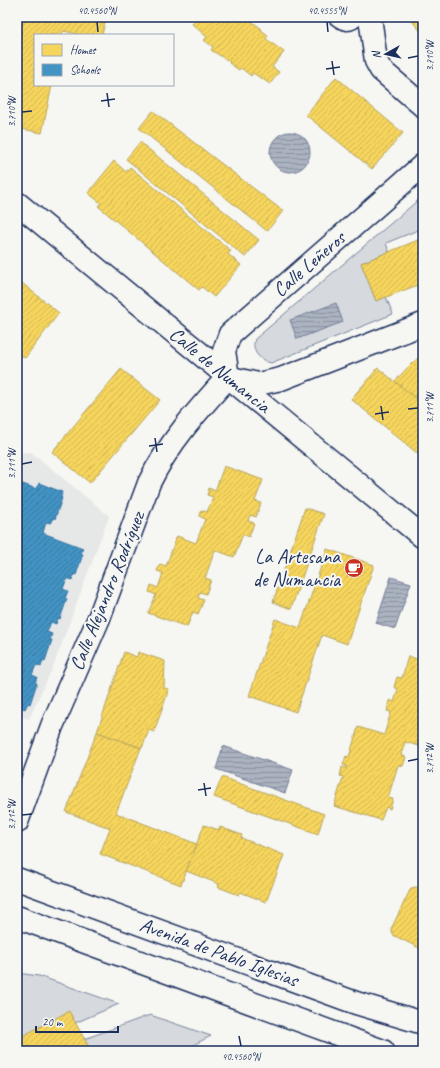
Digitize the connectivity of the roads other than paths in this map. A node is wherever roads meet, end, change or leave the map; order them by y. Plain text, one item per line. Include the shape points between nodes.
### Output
1 (335, 17) edge
2 (358, 17) edge
3 (370, 17) edge
4 (423, 106) edge
5 (423, 165) edge
6 (17, 203) edge
7 (423, 324) edge
8 (228, 377) junction
9 (423, 537) edge
10 (17, 822) edge
11 (17, 879) edge
12 (17, 917) edge
13 (423, 1022) edge
14 (382, 1051) edge

1 - 2 lane via 344,23
3 - 4 street via 376,61 381,70
5 - 8 street, Calle Leñeros via 230,334 224,351
6 - 8 street, Calle de Numancia
7 - 8 street via 281,379 258,384
8 - 9 street, Calle de Numancia
8 - 10 street, Calle Alejandro Rodríguez via 191,419 159,462 99,618 52,726
11 - 13 street, Avenida de Pablo Iglesias via 356,1002
12 - 14 street, Avenida de Pablo Iglesias

